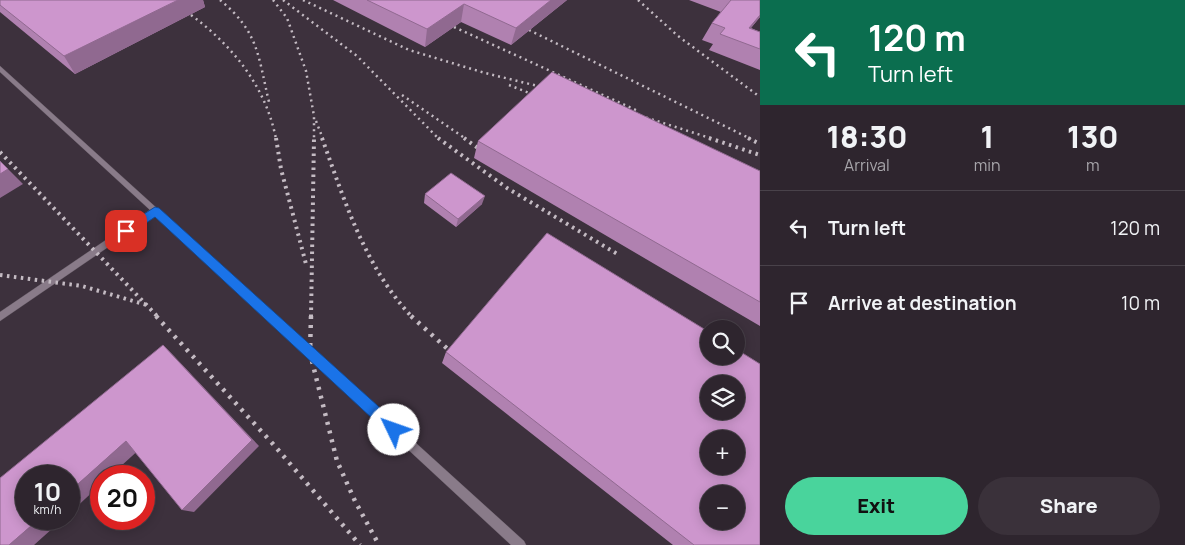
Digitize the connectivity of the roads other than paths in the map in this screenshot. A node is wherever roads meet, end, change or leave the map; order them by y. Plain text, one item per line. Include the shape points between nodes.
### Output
1 (0, 68) edge
2 (155, 211) junction
3 (0, 318) edge
4 (520, 545) edge

1 - 2 lane
2 - 3 lane
2 - 4 lane

